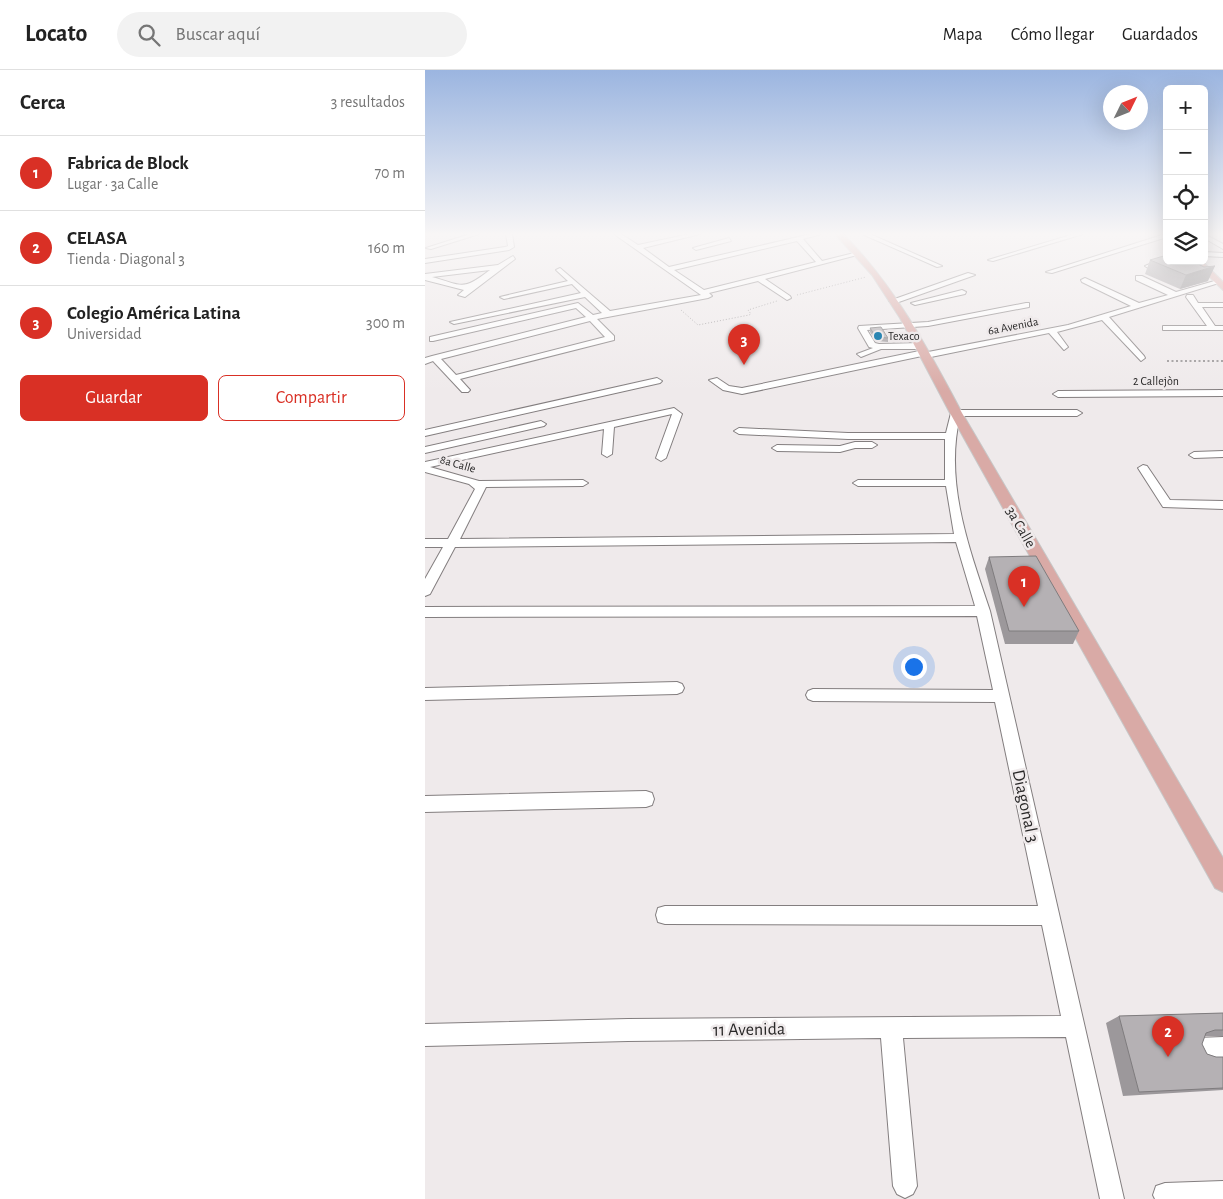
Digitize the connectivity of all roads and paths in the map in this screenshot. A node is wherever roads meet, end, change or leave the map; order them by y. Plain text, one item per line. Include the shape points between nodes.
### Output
1 (458, 287) edge
2 (472, 287) joint
3 (552, 287) edge
4 (578, 287) edge
5 (696, 287) edge
6 (727, 287) edge
7 (771, 287) edge
8 (828, 287) edge
9 (883, 287) edge
10 (940, 287) edge
11 (1099, 287) edge
12 (1157, 287) edge
13 (1203, 287) edge
14 (704, 292) junction
15 (962, 292) dead end
16 (587, 294) junction
17 (1175, 295) junction
18 (463, 296) dead end
19 (505, 297) dead end
20 (1190, 297) dead end
21 (787, 298) junction
22 (673, 302) junction
23 (895, 304) junction
24 (1027, 305) dead end
25 (1196, 305) junction
26 (1223, 305) edge
27 (1138, 306) junction
28 (608, 314) junction
29 (1104, 317) junction
30 (591, 318) junction
31 (453, 322) dead end
32 (908, 325) junction
33 (1165, 328) dead end
34 (1213, 328) junction
35 (1223, 328) edge
36 (1051, 330) junction
37 (889, 336) junction
38 (433, 340) dead end
39 (878, 347) junction
40 (1064, 347) dead end
41 (924, 351) junction
42 (861, 354) dead end
43 (1141, 358) dead end
44 (430, 359) edge
45 (1167, 361) dead end
46 (1223, 361) edge
47 (453, 378) junction
48 (713, 380) dead end
49 (657, 381) dead end
50 (465, 390) dead end
51 (1223, 393) edge
52 (1058, 394) dead end
53 (956, 413) junction
54 (1077, 413) dead end
55 (541, 424) dead end
56 (609, 425) junction
57 (739, 431) dead end
58 (425, 433) edge
59 (950, 440) junction
60 (777, 448) dead end
61 (425, 450) edge
62 (607, 454) dead end
63 (1223, 454) edge
64 (1194, 455) dead end
65 (661, 458) dead end
66 (425, 465) edge
67 (1143, 468) dead end
68 (425, 469) edge
69 (583, 483) dead end
70 (858, 483) dead end
71 (951, 483) junction
72 (479, 486) junction
73 (1223, 505) edge
74 (962, 538) junction
75 (425, 543) edge
76 (450, 543) junction
77 (425, 591) edge
78 (983, 611) junction
79 (425, 612) edge
80 (677, 688) dead end
81 (425, 694) edge
82 (813, 695) dead end
83 (1001, 696) junction
84 (645, 799) dead end
85 (425, 804) edge
86 (1223, 880) edge
87 (665, 915) dead end
88 (1050, 916) junction
89 (1074, 1026) junction
90 (891, 1027) junction
91 (425, 1035) edge
92 (1223, 1048) edge
93 (1197, 1049) edge
94 (905, 1186) dead end
95 (1223, 1193) edge
96 (1165, 1195) dead end
97 (1112, 1199) edge

1 - 2 street
2 - 18 street
3 - 19 street
4 - 16 street
5 - 14 street
6 - 14 street
7 - 21 street
8 - 21 path
9 - 23 main road, 3a Calle
10 - 23 street
11 - 27 street
12 - 17 street
13 - 17 street, 6a Avenida
14 - 22 street via 708,296
15 - 23 street
16 - 28 street
16 - 31 street
17 - 27 street, 6a Avenida
20 - 25 street
21 - 22 path via 748,310 749,315 699,325
22 - 28 street
23 - 32 main road, 3a Calle
24 - 32 street
25 - 26 street
25 - 34 street
27 - 29 street, 6a Avenida
28 - 30 street
29 - 36 street, 6a Avenida
29 - 43 street
30 - 38 street via 577,305
30 - 44 street
30 - 47 street via 611,338
32 - 37 street
32 - 41 main road, 3a Calle
33 - 34 street
34 - 35 street
36 - 40 street
36 - 41 street, 6a Avenida
37 - 39 street
37 - 39 street via 862,328 872,345
37 - 41 street
39 - 42 street
41 - 48 street via 742,391 726,388
41 - 53 main road, 3a Calle
44 - 47 street
45 - 46 path
47 - 50 street
49 - 58 street
51 - 52 street, 2 Callejòn
53 - 54 street
53 - 59 street, Diagonal 3
53 - 86 main road, 3a Calle
55 - 61 street
56 - 62 street
56 - 65 street via 676,412
56 - 66 street
57 - 59 street
59 - 60 street via 859,445 840,450
59 - 71 street, Diagonal 3
63 - 64 street
67 - 73 street via 1167,504
68 - 72 street, 8a Calle
69 - 72 street, 8a Calle
70 - 71 street
71 - 74 street, Diagonal 3
72 - 76 street
74 - 76 street
74 - 78 street, Diagonal 3
75 - 76 street
76 - 77 street
78 - 79 street
78 - 83 street, Diagonal 3
80 - 81 street
82 - 83 street
83 - 88 street, Diagonal 3
84 - 85 street
87 - 88 street
88 - 89 street, Diagonal 3
89 - 90 street, 11 Avenida
89 - 97 street, Diagonal 3
90 - 91 street, 11 Avenida
90 - 94 street
92 - 93 street
95 - 96 street

